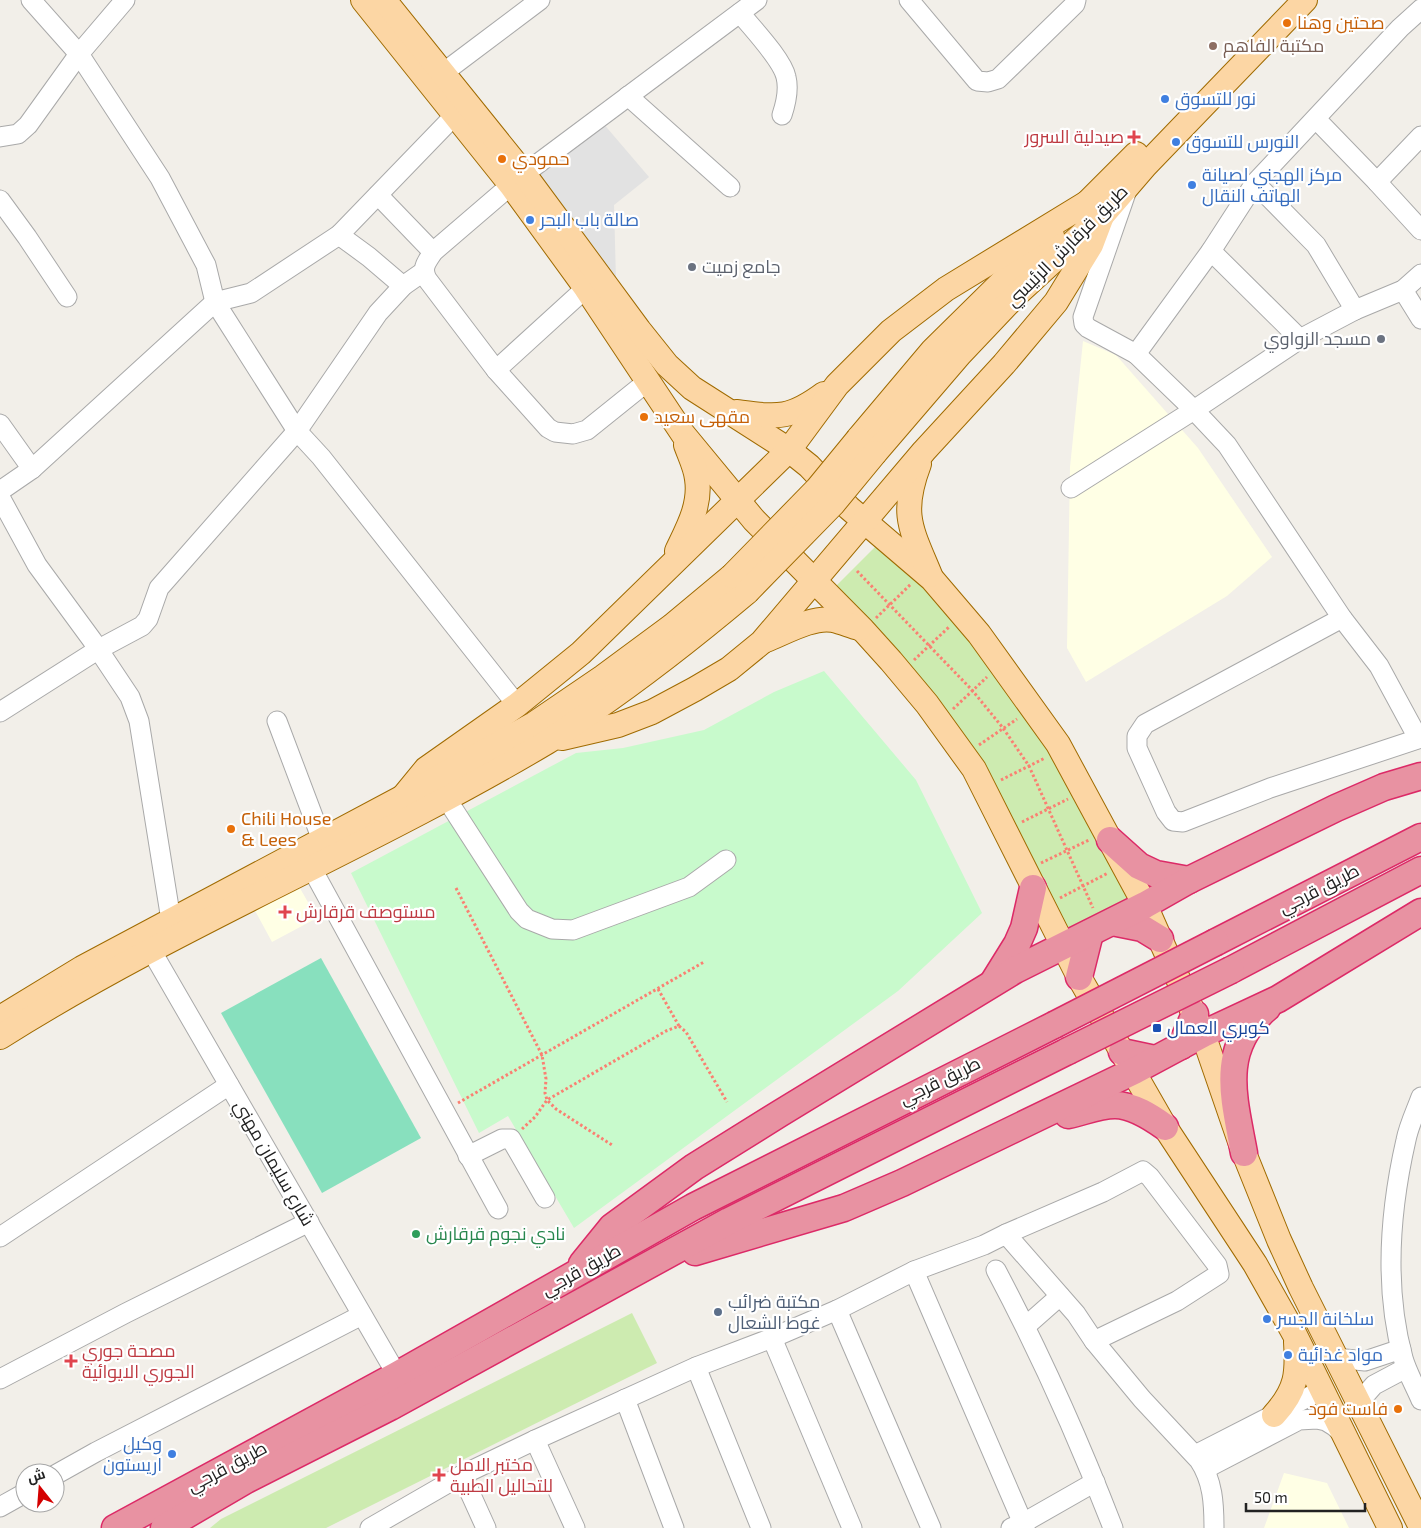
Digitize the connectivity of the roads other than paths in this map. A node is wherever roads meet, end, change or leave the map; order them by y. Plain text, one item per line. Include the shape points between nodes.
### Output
1 (31, 0) edge
2 (125, 0) edge
3 (363, 0) edge
4 (384, 0) edge
5 (540, 0) edge
6 (757, 0) edge
7 (909, 0) edge
8 (1076, 0) edge
9 (1285, 0) edge
10 (1305, 0) edge
11 (1421, 9) edge
12 (740, 13) junction
13 (79, 54) junction
14 (443, 73) junction
15 (628, 96) junction
16 (460, 108) junction
17 (782, 115) dead end
18 (1316, 119) junction
19 (1421, 136) edge
20 (0, 137) edge
21 (517, 180) junction
22 (1377, 182) junction
23 (1255, 183) junction
24 (1130, 184) junction
25 (730, 187) dead end
26 (378, 195) junction
27 (0, 200) edge
28 (1096, 208) junction
29 (1421, 230) edge
30 (339, 236) junction
31 (1211, 251) junction
32 (433, 252) junction
33 (423, 272) junction
34 (1421, 274) edge
35 (403, 286) junction
36 (586, 288) junction
37 (1403, 290) junction
38 (67, 296) dead end
39 (215, 302) junction
40 (1355, 310) junction
41 (1421, 319) edge
42 (1300, 339) junction
43 (1136, 354) junction
44 (496, 370) junction
45 (648, 382) junction
46 (837, 385) junction
47 (1194, 410) junction
48 (732, 412) junction
49 (0, 424) edge
50 (297, 431) junction
51 (683, 434) junction
52 (789, 450) junction
53 (924, 451) junction
54 (809, 466) junction
55 (32, 469) junction
56 (762, 475) junction
57 (1071, 488) dead end
58 (0, 491) edge
59 (0, 497) edge
60 (738, 499) junction
61 (857, 515) junction
62 (754, 520) junction
63 (670, 566) junction
64 (807, 574) junction
65 (924, 579) junction
66 (740, 584) junction
67 (1342, 618) junction
68 (867, 627) junction
69 (762, 642) junction
70 (98, 649) junction
71 (517, 705) junction
72 (0, 712) edge
73 (276, 722) dead end
74 (1419, 738) edge
75 (548, 741) junction
76 (1421, 776) edge
77 (403, 797) junction
78 (446, 798) junction
79 (1421, 837) edge
80 (1103, 839) junction
81 (322, 840) junction
82 (726, 860) dead end
83 (311, 867) junction
84 (1421, 870) edge
85 (1189, 880) junction
86 (1041, 885) junction
87 (1144, 905) junction
88 (1421, 912) edge
89 (171, 920) junction
90 (1101, 927) junction
91 (1160, 939) junction
92 (1064, 946) junction
93 (151, 950) junction
94 (1080, 977) junction
95 (992, 984) junction
96 (1278, 999) junction
97 (1, 1030) edge
98 (1193, 1031) junction
99 (1137, 1061) junction
100 (229, 1085) junction
101 (1421, 1097) edge
102 (1048, 1112) junction
103 (1165, 1127) junction
104 (1244, 1153) junction
105 (468, 1156) junction
106 (545, 1198) dead end
107 (498, 1209) dead end
108 (308, 1222) junction
109 (1006, 1234) junction
110 (0, 1237) edge
111 (639, 1269) junction
112 (996, 1270) dead end
113 (914, 1271) junction
114 (574, 1274) junction
115 (1060, 1296) junction
116 (837, 1310) junction
117 (362, 1315) junction
118 (1026, 1326) junction
119 (1296, 1335) junction
120 (772, 1338) junction
121 (1094, 1341) junction
122 (1401, 1349) junction
123 (1336, 1358) junction
124 (696, 1367) junction
125 (1406, 1368) junction
126 (397, 1375) junction
127 (0, 1379) edge
128 (1322, 1390) junction
129 (625, 1399) junction
130 (1421, 1400) edge
131 (1364, 1412) junction
132 (1274, 1415) junction
133 (1344, 1435) junction
134 (535, 1440) junction
135 (1200, 1462) junction
136 (65, 1469) edge
137 (462, 1475) junction
138 (246, 1480) junction
139 (1095, 1482) junction
140 (15, 1499) edge
141 (0, 1507) edge
142 (154, 1521) edge
143 (1020, 1526) edge
144 (1421, 1527) edge
145 (115, 1528) edge
146 (199, 1528) edge
147 (370, 1528) edge
148 (486, 1528) edge
149 (575, 1528) edge
150 (674, 1528) edge
151 (761, 1528) edge
152 (852, 1528) edge
153 (931, 1528) edge
154 (1113, 1528) edge
155 (1214, 1528) edge
156 (1390, 1528) edge

1 - 13 street
2 - 13 street
3 - 16 main road
4 - 14 main road
5 - 14 street
6 - 12 street
7 - 8 street via 977,81 988,82 998,78
9 - 28 main road, طريق قرقارش الرئيسي
10 - 24 main road, طريق قرقارش الرئيسي
11 - 18 street
12 - 15 street
12 - 17 street via 786,76 786,103
13 - 20 street via 28,125 18,134
13 - 39 street via 160,178 206,265
14 - 16 main road
15 - 21 street
15 - 25 street
16 - 21 main road
16 - 26 street
18 - 22 street
18 - 23 street
19 - 22 street
21 - 32 street
21 - 36 main road
21 - 48 main road via 667,365 692,388
22 - 29 street
23 - 31 street
23 - 40 street via 1316,245
24 - 28 main road, طريق قرقارش الرئيسي
24 - 43 street via 1083,316 1088,328
26 - 30 street
26 - 32 street
27 - 38 street
28 - 46 main road via 946,289 891,331
28 - 53 main road via 1091,245 1056,302
28 - 66 main road, طريق قرقارش الرئيسي, bridge via 1001,282 934,350 867,446 817,489
30 - 35 street
30 - 39 street via 251,293
31 - 42 street
31 - 43 street
32 - 33 street
33 - 35 street
33 - 44 street
34 - 37 street
35 - 50 street via 378,313
36 - 44 street
36 - 45 main road
37 - 40 street
37 - 41 street
39 - 50 street
39 - 55 street
40 - 42 street
42 - 47 street
43 - 47 street
44 - 45 street via 548,428 573,434 587,430
45 - 51 main road
46 - 48 main road via 805,408 786,415
46 - 52 main road
47 - 57 street
47 - 67 street via 1227,445
48 - 52 main road
49 - 55 street
50 - 70 street via 159,588 142,626
50 - 71 street via 322,457
51 - 60 main road
51 - 63 main road via 697,479 697,503
52 - 54 main road
52 - 56 main road
53 - 61 main road
53 - 65 main road via 912,481 908,515
54 - 56 main road via 793,463
54 - 61 main road
55 - 58 street
56 - 60 main road
56 - 62 main road via 752,507
59 - 70 street via 37,565
60 - 62 main road
60 - 63 main road
61 - 64 main road via 840,550
61 - 65 main road
62 - 64 main road
63 - 71 main road via 581,653
64 - 68 main road
64 - 69 main road
65 - 80 main road via 979,634 1058,744
66 - 75 main road via 687,642
66 - 77 main road via 672,626 534,724
67 - 74 street via 1379,666
67 - 74 street via 1145,724 1137,736 1137,748 1166,812 1173,821 1183,822 1270,788
68 - 69 main road via 820,620
68 - 86 main road via 974,769
69 - 75 main road via 729,669 652,712 618,725
70 - 72 street
70 - 89 street via 130,697 139,721
71 - 77 main road via 426,769
73 - 81 street
75 - 78 main road
76 - 85 highway via 1384,787 1336,808
77 - 81 main road
78 - 82 street via 519,912 552,930 573,930 689,887
78 - 83 main road
79 - 114 highway, طريق قرجي, bridge via 772,1166
80 - 85 highway via 1139,866 1156,874
80 - 87 main road
81 - 89 main road
83 - 93 main road
83 - 105 street
84 - 111 highway, طريق قرجي, bridge via 1231,970
85 - 87 highway
86 - 92 main road
86 - 95 highway via 1017,944
87 - 90 highway
87 - 91 main road
88 - 96 highway
89 - 97 main road via 82,968
90 - 91 highway via 1142,928
90 - 92 highway
90 - 94 highway
91 - 98 main road
92 - 94 main road
92 - 95 highway
93 - 97 main road
93 - 100 street, شارع سليمان مهني
94 - 99 main road
95 - 114 highway via 694,1167 612,1227
96 - 98 highway
96 - 104 highway via 1258,1015 1239,1043 1235,1055 1233,1090
98 - 99 highway
98 - 104 main road
99 - 102 highway
99 - 103 main road
100 - 108 street, شارع سليمان مهني
100 - 110 street
101 - 122 street via 1406,1138 1391,1249 1393,1297
102 - 103 highway via 1062,1116 1115,1105 1150,1116
102 - 111 highway via 844,1208
103 - 119 main road via 1240,1241
104 - 123 main road via 1279,1240
105 - 106 street via 502,1139 511,1139
105 - 107 street
108 - 117 street, شارع سليمان مهني
108 - 127 street
109 - 113 street
109 - 115 street
109 - 121 street via 1143,1171 1150,1177 1217,1265 1219,1274 1178,1300
111 - 138 highway, طريق قرجي via 390,1407
112 - 118 street
113 - 116 street
113 - 143 street
114 - 126 highway, طريق قرجي
115 - 118 street
115 - 121 street
116 - 120 street
116 - 153 street
117 - 126 street, شارع سليمان مهني
117 - 136 street
118 - 139 street
119 - 128 main road
119 - 132 main road via 1295,1380 1291,1393
120 - 124 street
120 - 152 street
121 - 135 street
122 - 123 street via 1365,1362
122 - 125 street
123 - 131 main road
124 - 129 street
124 - 151 street
125 - 130 street
125 - 131 street via 1374,1384
126 - 142 highway, طريق قرجي
128 - 132 street
128 - 133 main road
129 - 134 street
129 - 150 street
131 - 133 main road
131 - 144 main road
132 - 135 street
133 - 135 street via 1334,1426 1317,1419 1299,1420
133 - 156 main road
134 - 137 street
134 - 149 street
135 - 155 street via 1212,1495
137 - 147 street
137 - 148 street
138 - 142 highway, طريق قرجي
138 - 146 highway
139 - 143 street
139 - 154 street
140 - 141 street
142 - 145 highway, طريق قرجي

